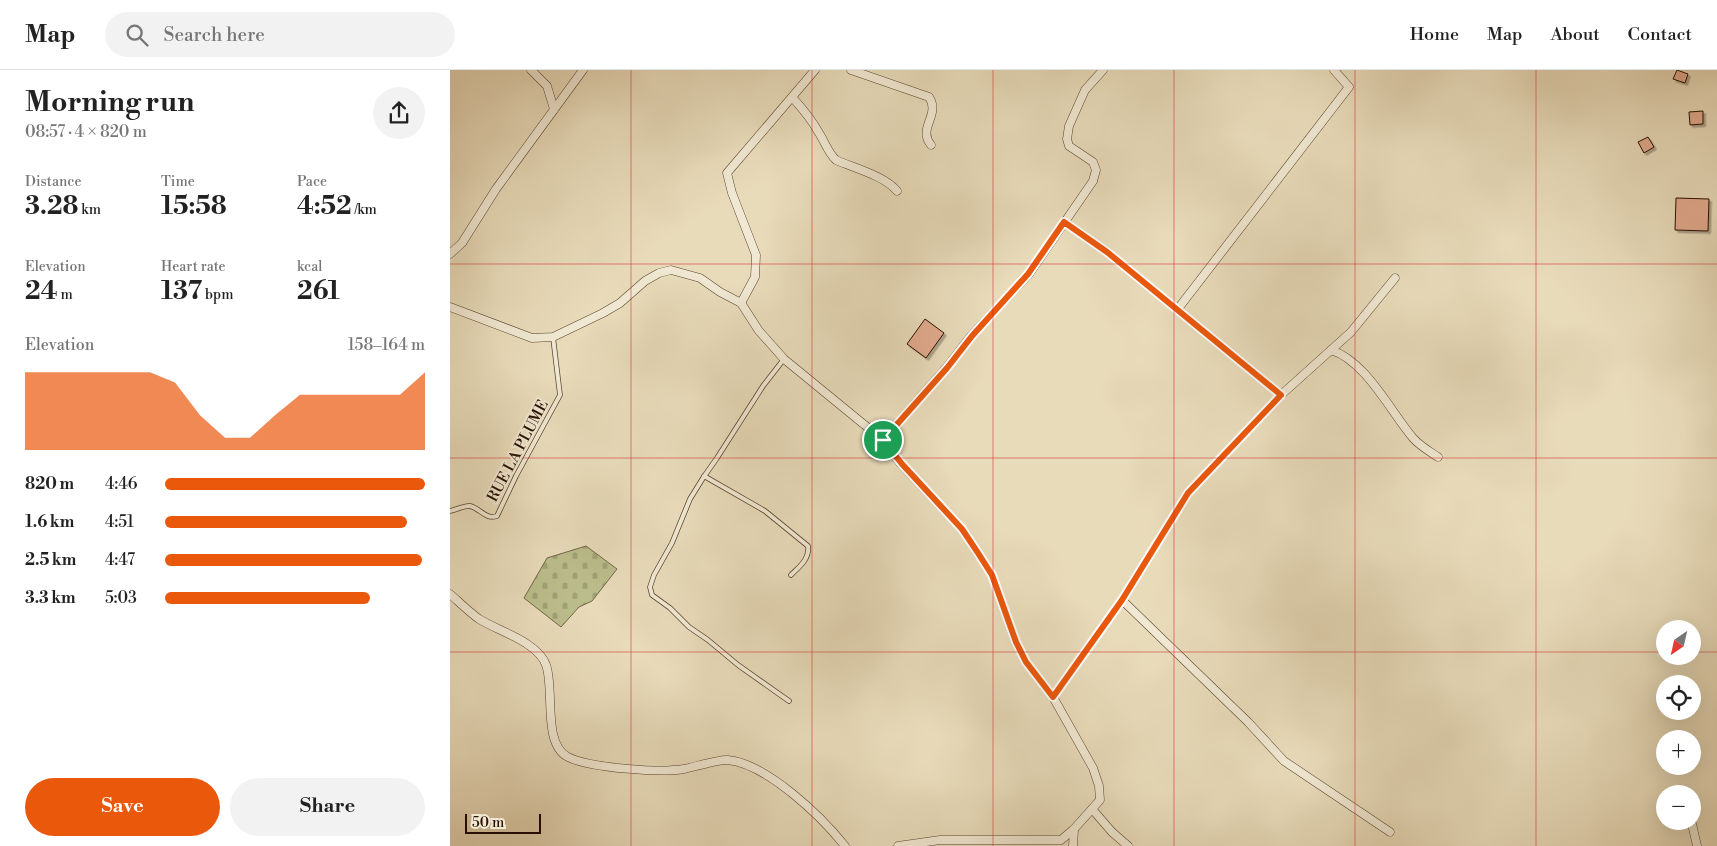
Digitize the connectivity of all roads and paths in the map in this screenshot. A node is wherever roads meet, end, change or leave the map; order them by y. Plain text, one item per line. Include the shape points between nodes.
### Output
1 (531, 70) edge
2 (583, 70) edge
3 (814, 70) edge
4 (851, 70) edge
5 (1103, 70) edge
6 (1334, 70) edge
7 (792, 97) junction
8 (554, 109) junction
9 (931, 145) dead end
10 (897, 191) dead end
11 (1064, 222) junction
12 (450, 254) edge
13 (1395, 278) dead end
14 (741, 303) junction
15 (450, 307) edge
16 (1177, 310) junction
17 (553, 337) junction
18 (1331, 350) junction
19 (784, 359) junction
20 (1281, 395) junction
21 (883, 440) junction
22 (1438, 457) dead end
23 (704, 476) junction
24 (450, 511) edge
25 (791, 575) dead end
26 (450, 594) edge
27 (1122, 600) junction
28 (1053, 697) junction
29 (789, 701) dead end
30 (1092, 809) junction
31 (1074, 829) junction
32 (1693, 830) edge
33 (1390, 832) dead end
34 (844, 846) edge
35 (898, 846) edge
36 (1073, 846) edge
37 (1128, 846) edge
38 (1697, 846) edge

1 - 8 street via 547,86
2 - 8 street
3 - 7 street
4 - 9 street via 929,96 933,109 926,137
5 - 11 street via 1085,90 1068,126 1070,146 1092,162 1096,170 1093,181
6 - 16 street via 1349,87
7 - 10 street via 809,117 831,156 892,185
7 - 14 street via 727,174 756,254 755,277
8 - 12 street via 496,189 462,243
11 - 16 street via 1107,252
11 - 21 street via 1028,274
13 - 18 street via 1351,332
14 - 17 street via 700,278 671,270 659,272 620,303
14 - 19 street via 759,331
15 - 17 street via 532,338
16 - 20 street
17 - 24 lane, RUE LA PLUME via 560,395 497,516 487,516 466,506
18 - 20 street
18 - 22 street via 1352,362 1376,387 1414,439
19 - 21 street
19 - 23 lane via 762,386
20 - 27 street via 1188,493
21 - 28 street via 962,529 978,553 992,575 1026,662
23 - 25 lane via 765,511 808,546 807,558
23 - 29 lane via 654,575 650,587 652,595 738,665
26 - 34 street via 479,618 519,640 541,657 548,674 555,742 568,757 586,763 663,771 726,760 741,762 784,788
27 - 28 street
27 - 33 street via 1284,761
28 - 30 street via 1093,768 1100,800
30 - 31 street
30 - 37 street
31 - 35 street via 1061,840 940,840
31 - 36 street
32 - 38 street

